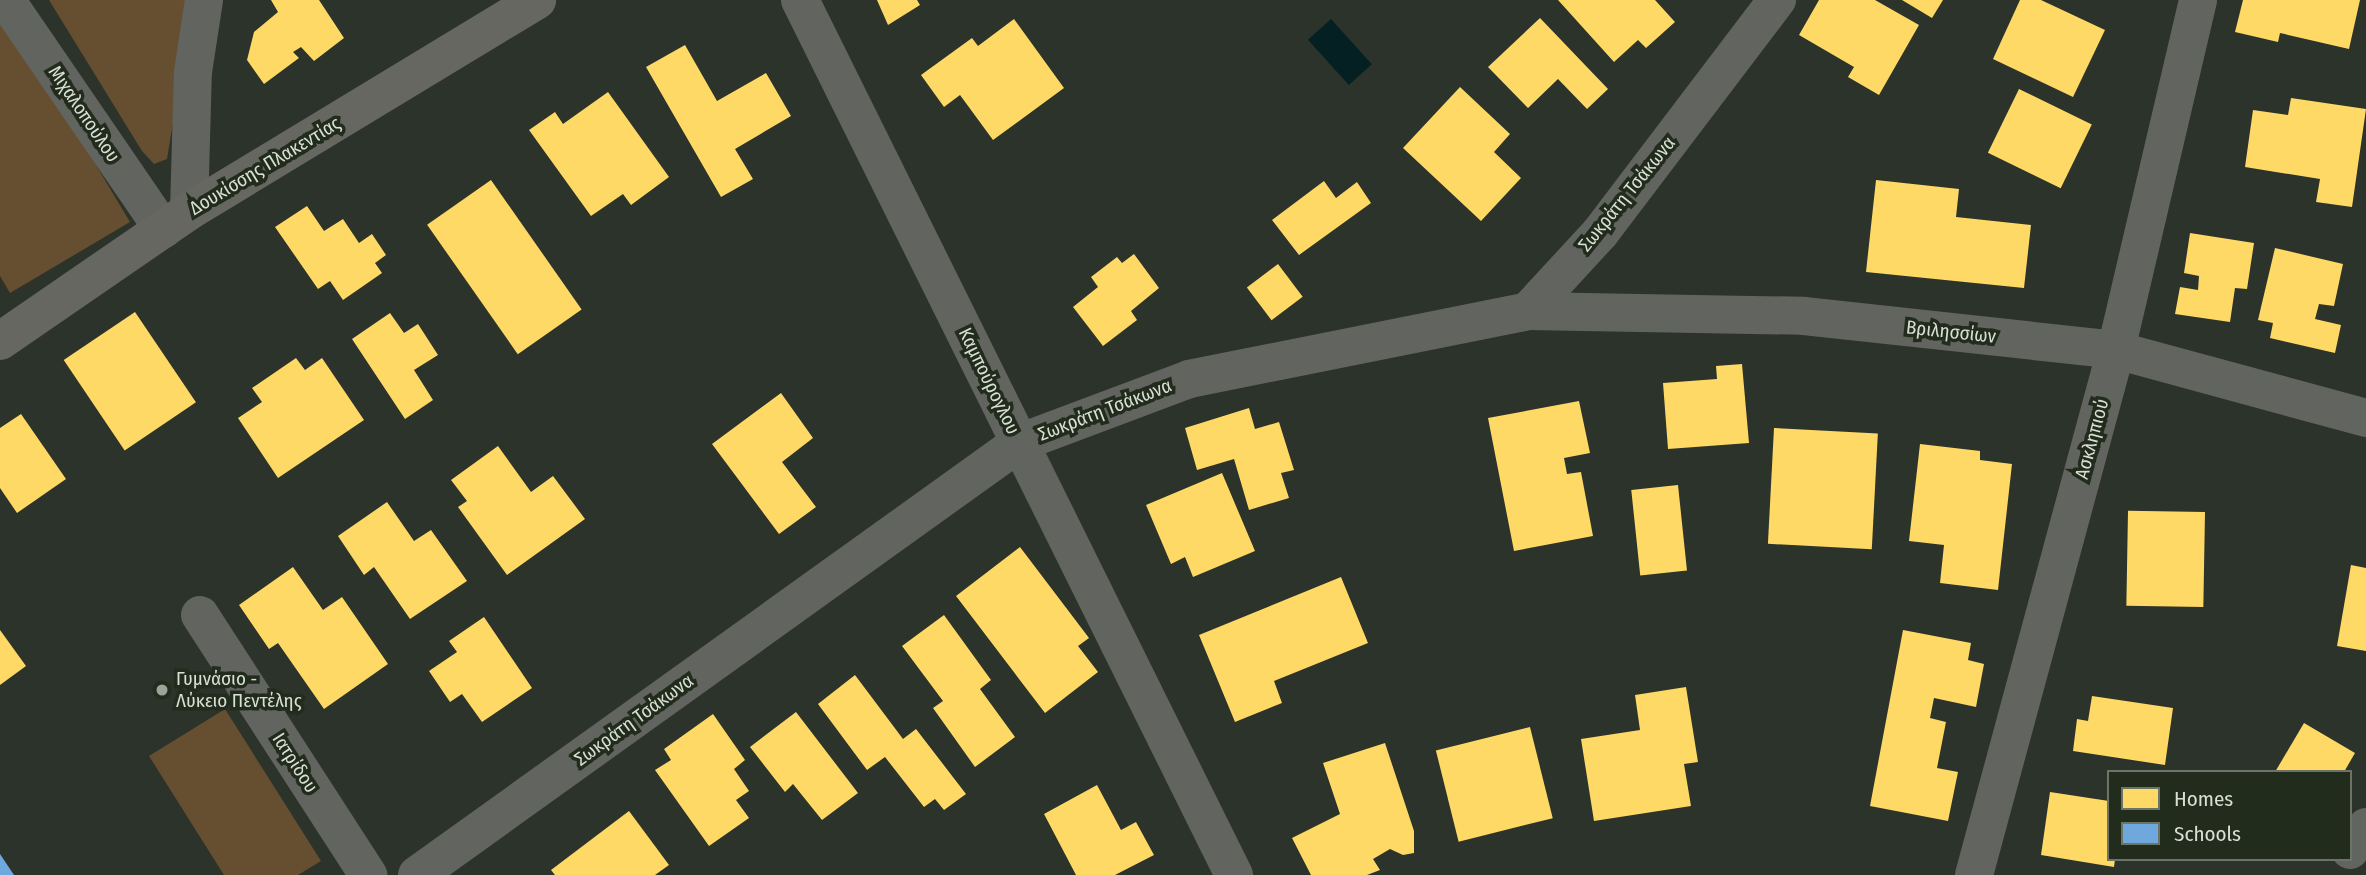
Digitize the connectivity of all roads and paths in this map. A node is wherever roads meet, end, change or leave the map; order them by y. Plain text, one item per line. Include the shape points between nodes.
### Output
1 (6, 0) edge
2 (204, 0) edge
3 (537, 0) edge
4 (800, 0) edge
5 (1777, 0) edge
6 (2198, 0) edge
7 (176, 220) junction
8 (1528, 311) junction
9 (0, 340) edge
10 (2116, 350) junction
11 (2366, 418) edge
12 (1019, 443) junction
13 (200, 615) dead end
14 (2366, 827) edge
15 (2352, 847) edge
16 (368, 875) edge
17 (417, 875) edge
18 (1234, 875) edge
19 (1974, 875) edge

1 - 7 street, Μιχαλοπούλου
2 - 7 street
3 - 7 main road, Δουκίσσης Πλακεντίας
4 - 12 street, Καμπούρογλου
5 - 8 street, Σωκράτη Τσάκωνα via 1600,233
6 - 10 street, Ασκληπιού
7 - 9 main road, Δουκίσσης Πλακεντίας
8 - 10 street, Βριλησσίων via 1804,316
8 - 12 street, Σωκράτη Τσάκωνα via 1189,379
10 - 11 street, Βριλησσίων
10 - 19 street, Ασκληπιού
12 - 17 street, Σωκράτη Τσάκωνα
12 - 18 street, Καμπούρογλου
13 - 16 street, Ιατρίδου
14 - 15 street

